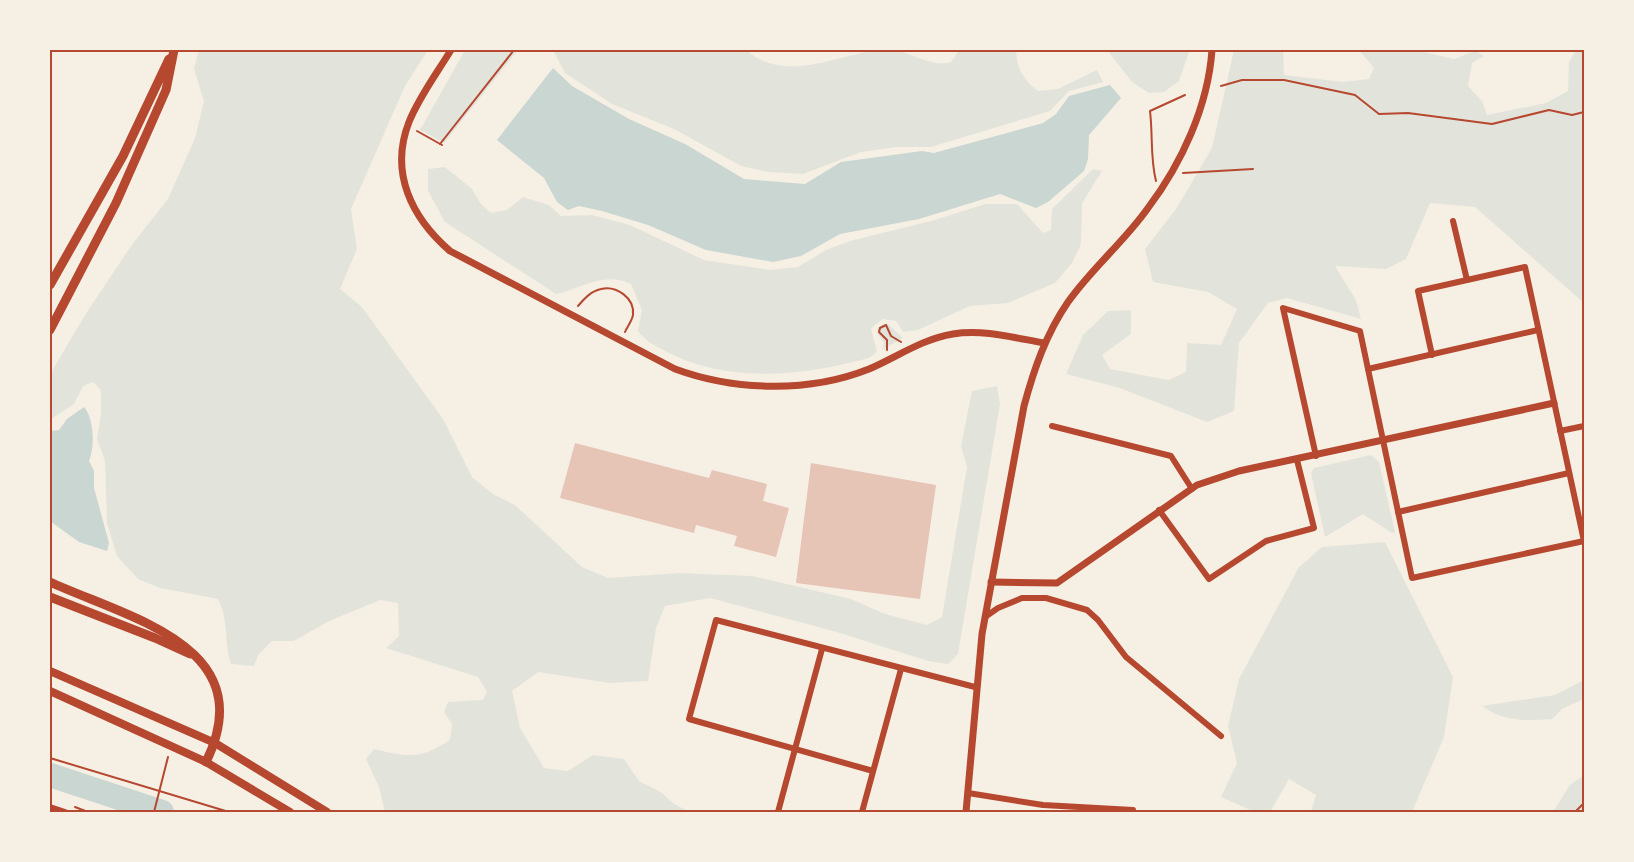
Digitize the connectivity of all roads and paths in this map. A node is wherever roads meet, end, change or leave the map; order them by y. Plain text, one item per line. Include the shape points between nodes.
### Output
1 (174, 50) edge
2 (451, 50) edge
3 (514, 50) edge
4 (1212, 50) edge
5 (1221, 86) dead end
6 (1185, 95) dead end
7 (1584, 112) edge
8 (417, 131) dead end
9 (1252, 169) dead end
10 (1171, 174) junction
11 (1159, 193) junction
12 (1453, 221) dead end
13 (54, 273) edge
14 (1467, 280) junction
15 (50, 285) edge
16 (576, 308) dead end
17 (50, 330) edge
18 (1538, 330) junction
19 (625, 333) dead end
20 (903, 342) dead end
21 (1044, 343) junction
22 (887, 350) dead end
23 (1432, 355) junction
24 (1368, 369) junction
25 (1554, 403) junction
26 (1052, 426) dead end
27 (1584, 426) edge
28 (1560, 431) junction
29 (1382, 441) junction
30 (1316, 456) junction
31 (1297, 460) junction
32 (1569, 473) junction
33 (1192, 489) junction
34 (1581, 509) edge
35 (1160, 510) junction
36 (1398, 512) junction
37 (50, 582) edge
38 (991, 582) junction
39 (50, 597) edge
40 (985, 617) junction
41 (822, 649) junction
42 (198, 658) junction
43 (901, 669) junction
44 (50, 671) edge
45 (975, 687) junction
46 (50, 691) edge
47 (1221, 736) dead end
48 (215, 743) junction
49 (795, 749) junction
50 (168, 757) dead end
51 (50, 758) edge
52 (206, 762) junction
53 (873, 771) junction
54 (160, 791) junction
55 (968, 793) junction
56 (1584, 803) edge
57 (50, 807) edge
58 (65, 813) edge
59 (154, 813) edge
60 (229, 813) edge
61 (290, 813) edge
62 (327, 813) edge
63 (778, 813) edge
64 (862, 813) edge
65 (966, 813) edge
66 (1133, 813) edge
67 (1575, 813) edge

1 - 13 main road via 123,156
1 - 17 main road via 166,90 120,193
2 - 21 street via 409,122 404,142 406,190 423,226 450,251 675,369 742,385 796,383 844,377 927,341 955,334 971,332
3 - 8 path via 441,144
4 - 10 street via 1203,95
5 - 7 path via 1242,80 1284,80 1355,95 1379,114 1408,113 1492,124 1549,110 1572,115
6 - 11 path via 1150,111 1151,164
9 - 10 path
10 - 11 street
11 - 21 street via 1128,233 1088,274
12 - 14 street
13 - 15 main road
14 - 18 street via 1525,267
14 - 23 street via 1418,291
16 - 19 path via 585,297 600,289 615,289 632,308
18 - 23 street
18 - 25 street
20 - 22 path via 893,338 886,325 880,328 887,340
21 - 38 street via 1024,406
23 - 24 street
24 - 29 street
24 - 30 street via 1360,331 1283,308
25 - 28 street
25 - 29 street
26 - 33 street via 1171,456
27 - 28 street
28 - 32 street
29 - 30 street
29 - 36 street
30 - 31 street
31 - 33 street via 1239,471
31 - 35 street via 1314,528 1266,541 1209,579
32 - 34 street
32 - 36 street
33 - 35 street
34 - 36 street via 1584,541 1412,578
35 - 38 street via 1057,584
37 - 42 main road via 174,636
38 - 40 street
39 - 42 main road
40 - 45 street
40 - 47 street via 1022,598 1047,598 1087,610 1126,657
41 - 43 street
41 - 49 street
41 - 49 street via 716,620 689,719
42 - 48 main road via 219,693 221,708
43 - 45 street
43 - 53 street
44 - 48 main road
45 - 55 street
46 - 52 main road
48 - 52 main road
48 - 62 main road
49 - 53 street
49 - 63 street
50 - 54 path
51 - 54 path
52 - 61 main road
53 - 64 street
54 - 59 path
54 - 60 path
55 - 65 street
55 - 66 street
56 - 67 path
57 - 58 street

